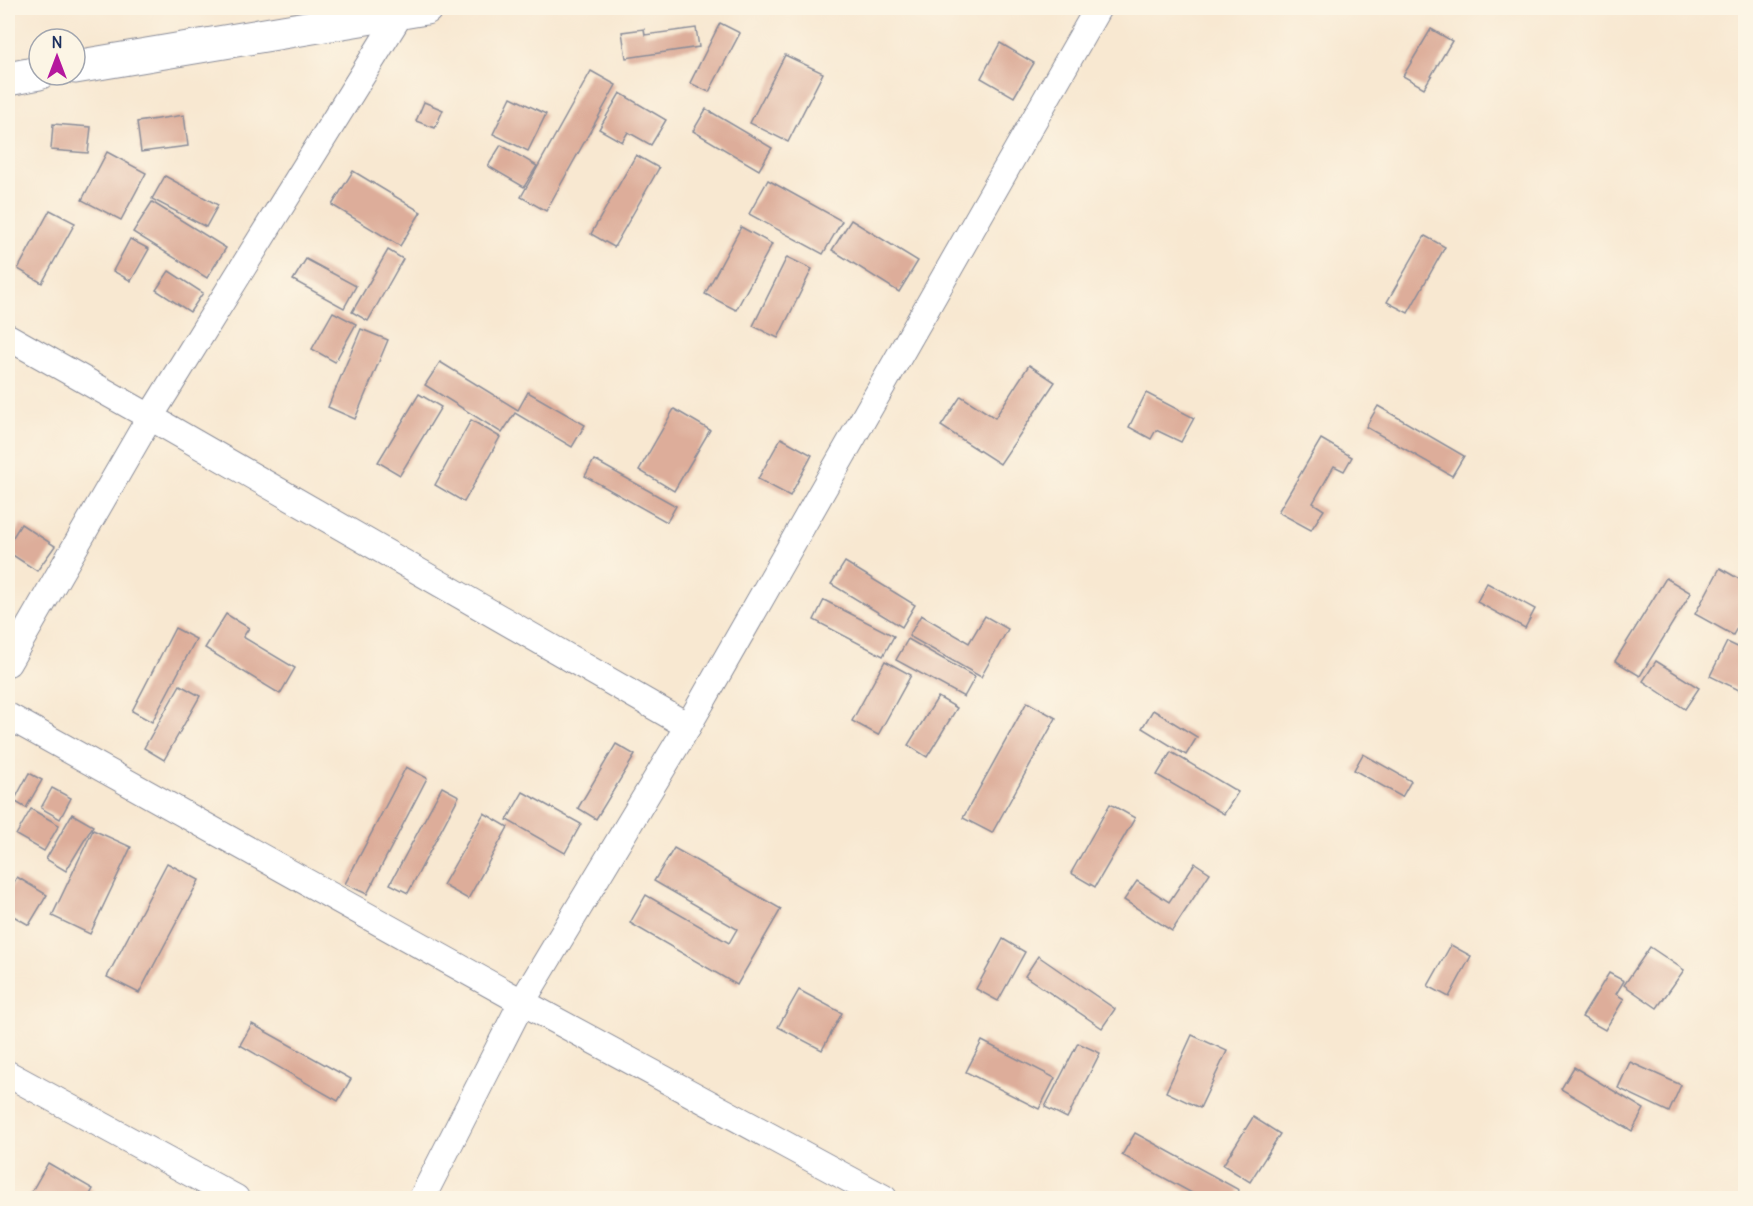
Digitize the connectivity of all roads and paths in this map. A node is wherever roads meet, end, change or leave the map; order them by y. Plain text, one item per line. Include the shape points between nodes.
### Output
1 (1098, 8) edge
2 (410, 9) edge
3 (87, 65) edge
4 (27, 75) edge
5 (8, 79) edge
6 (8, 337) edge
7 (150, 417) junction
8 (8, 663) edge
9 (8, 716) edge
10 (688, 726) junction
11 (522, 1002) junction
12 (8, 1074) edge
13 (236, 1198) edge
14 (422, 1198) edge
15 (884, 1198) edge

1 - 10 street
2 - 3 main road
2 - 7 street
4 - 5 main road
6 - 7 street
7 - 8 street
7 - 10 street
9 - 11 street
10 - 11 street
11 - 14 street
11 - 15 street
12 - 13 street

